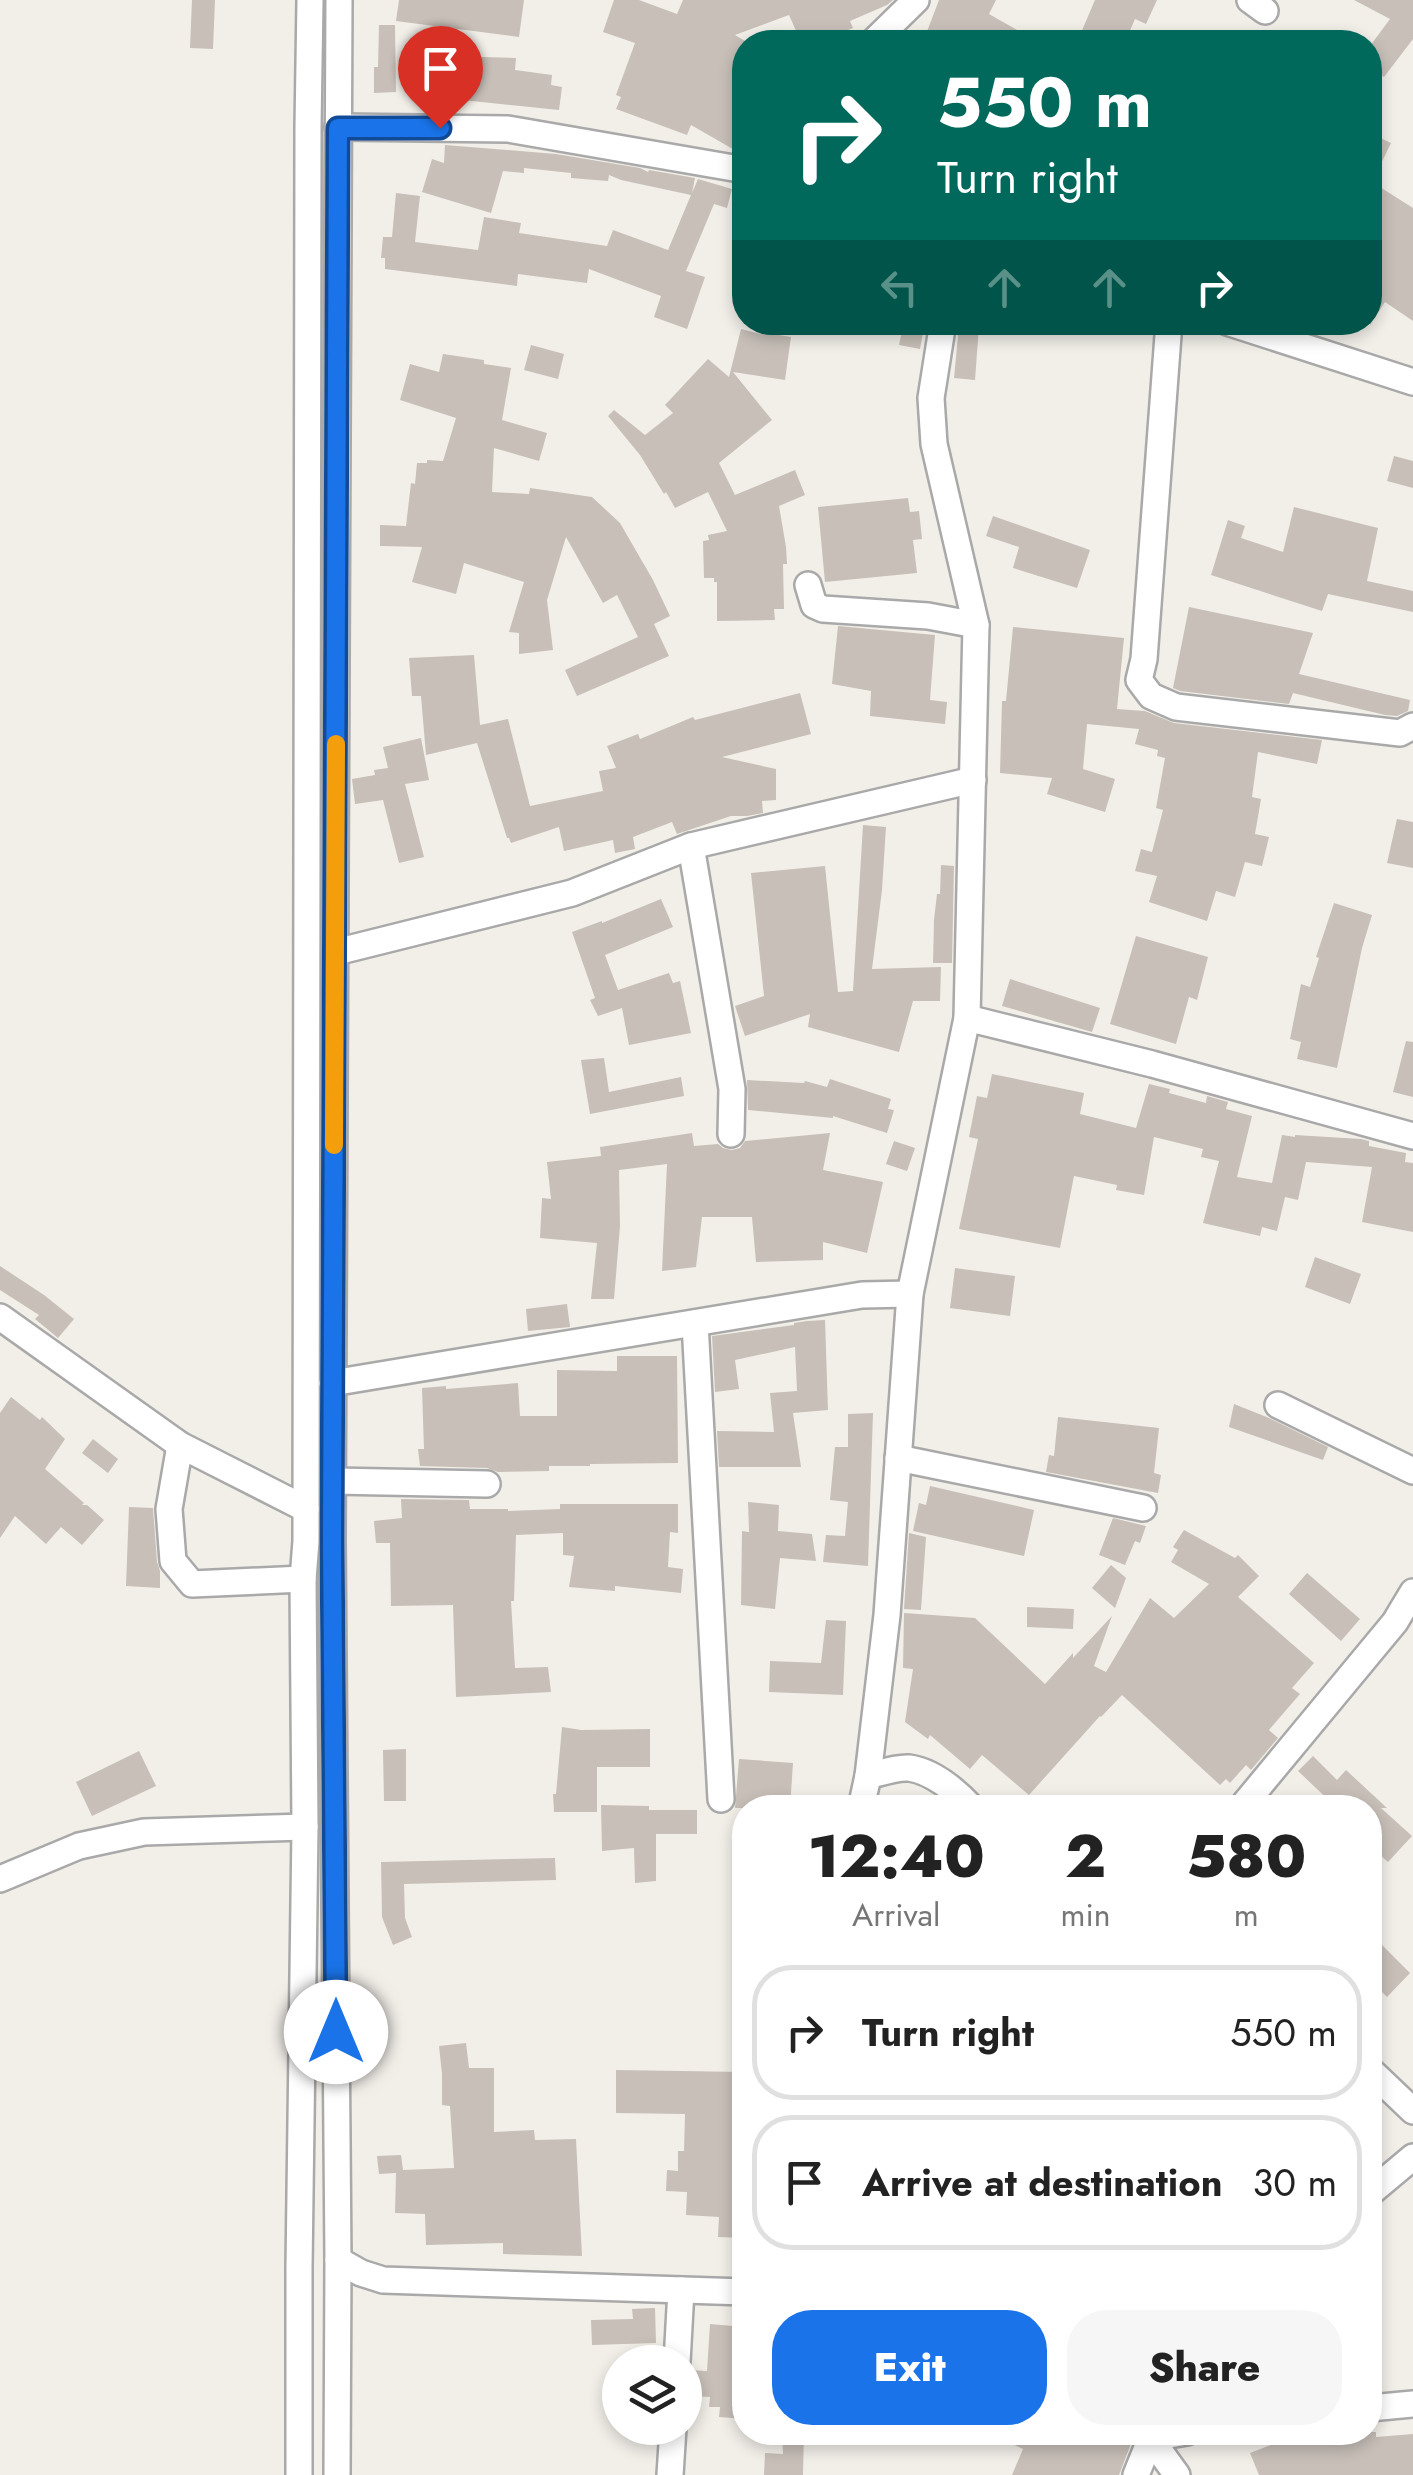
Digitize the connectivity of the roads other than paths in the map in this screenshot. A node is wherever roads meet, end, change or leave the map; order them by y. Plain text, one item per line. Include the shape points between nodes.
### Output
1 (310, 0) edge
2 (339, 0) edge
3 (916, 0) edge
4 (885, 30) edge
5 (338, 128) junction
6 (732, 168) edge
7 (941, 335) edge
8 (1168, 335) edge
9 (1267, 335) edge
10 (1413, 382) edge
11 (808, 584) dead end
12 (976, 625) junction
13 (1413, 726) edge
14 (973, 780) junction
15 (691, 846) junction
16 (336, 952) junction
17 (967, 1018) junction
18 (732, 1134) dead end
19 (1413, 1136) edge
20 (910, 1294) junction
21 (0, 1317) edge
22 (695, 1324) junction
23 (332, 1383) junction
24 (1278, 1405) dead end
25 (180, 1445) junction
26 (898, 1458) junction
27 (1413, 1471) edge
28 (333, 1481) junction
29 (487, 1484) dead end
30 (1142, 1508) dead end
31 (306, 1509) junction
32 (303, 1579) junction
33 (1413, 1592) edge
34 (868, 1776) junction
35 (864, 1795) edge
36 (958, 1795) edge
37 (1251, 1795) edge
38 (722, 1799) dead end
39 (306, 1828) junction
40 (0, 1879) edge
41 (1382, 2081) edge
42 (1413, 2111) edge
43 (1413, 2156) edge
44 (1382, 2182) edge
45 (338, 2260) junction
46 (681, 2290) junction
47 (732, 2292) edge
48 (678, 2345) edge
49 (1413, 2404) edge
50 (1382, 2407) edge
51 (672, 2445) edge
52 (1145, 2445) edge
53 (1155, 2445) edge
54 (298, 2475) edge
55 (337, 2475) edge
56 (670, 2475) edge
57 (1136, 2475) edge
58 (1177, 2475) edge

1 - 31 street
2 - 5 street
3 - 4 street
5 - 6 street via 508,129
5 - 16 street
7 - 12 street via 931,398 934,444
8 - 13 street via 1139,680 1151,696 1176,707 1400,733
9 - 10 street
11 - 12 street via 814,605 823,610
12 - 14 street
14 - 15 street
14 - 17 street
15 - 16 street via 572,894
15 - 18 street via 732,1089
16 - 23 street
17 - 19 street
17 - 20 street
20 - 22 street
20 - 26 street
21 - 25 street
22 - 23 street
22 - 38 street
23 - 28 street
24 - 27 street
25 - 31 street
25 - 32 street via 170,1509 173,1560 192,1584
26 - 30 street
26 - 34 street
28 - 29 street
28 - 45 street
31 - 32 street
32 - 39 street
33 - 37 street
34 - 35 street
34 - 36 street via 906,1768
39 - 40 street via 144,1832 79,1846
39 - 54 street
41 - 42 street
43 - 44 street
45 - 46 street via 383,2280
45 - 55 street
46 - 47 street
46 - 48 street
49 - 50 street
51 - 56 street
52 - 57 street
53 - 58 street

